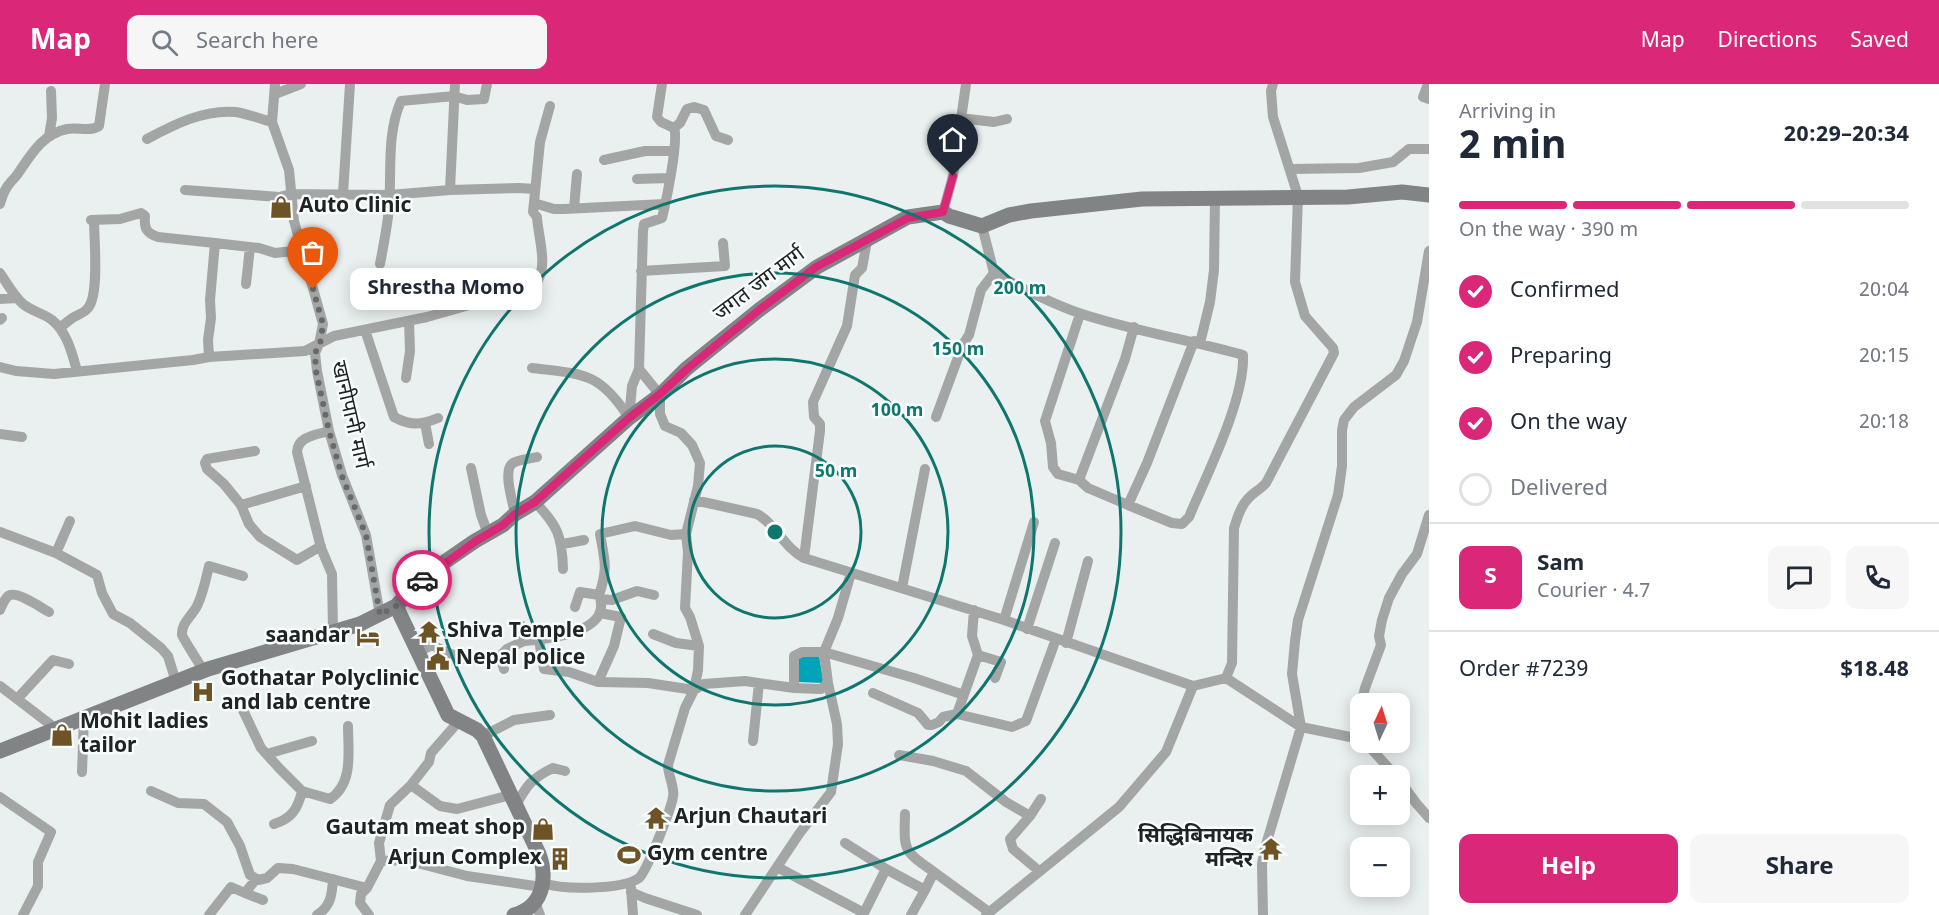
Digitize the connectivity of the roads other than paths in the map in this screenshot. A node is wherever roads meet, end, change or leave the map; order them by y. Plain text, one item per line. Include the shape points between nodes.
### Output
1 (105, 84) edge
2 (301, 84) edge
3 (350, 84) edge
4 (455, 84) edge
5 (487, 84) edge
6 (662, 84) edge
7 (966, 84) edge
8 (1273, 84) edge
9 (1428, 84) edge
10 (275, 89) edge
11 (51, 91) dead end
12 (454, 96) junction
13 (1429, 99) edge
14 (550, 106) dead end
15 (960, 118) junction
16 (1007, 119) dead end
17 (272, 122) junction
18 (674, 128) junction
19 (49, 136) junction
20 (147, 139) dead end
21 (728, 140) dead end
22 (1429, 150) edge
23 (674, 151) junction
24 (604, 160) dead end
25 (1290, 169) junction
26 (577, 174) dead end
27 (669, 178) junction
28 (637, 179) dead end
29 (535, 189) junction
30 (185, 190) dead end
31 (450, 190) junction
32 (291, 194) junction
33 (343, 194) junction
34 (389, 195) junction
35 (1429, 195) edge
36 (1298, 196) junction
37 (1215, 199) junction
38 (534, 203) junction
39 (0, 204) edge
40 (665, 204) junction
41 (574, 208) junction
42 (943, 212) junction
43 (982, 226) junction
44 (867, 241) junction
45 (215, 243) junction
46 (723, 243) dead end
47 (250, 247) junction
48 (302, 250) junction
49 (1429, 251) edge
50 (380, 264) dead end
51 (641, 271) junction
52 (0, 273) edge
53 (994, 273) junction
54 (246, 284) dead end
55 (18, 298) junction
56 (0, 299) edge
57 (1080, 314) junction
58 (409, 321) junction
59 (1134, 327) junction
60 (60, 328) junction
61 (365, 330) junction
62 (1197, 342) junction
63 (320, 344) junction
64 (209, 357) junction
65 (0, 367) edge
66 (532, 368) dead end
67 (639, 369) junction
68 (76, 371) junction
69 (406, 378) dead end
70 (660, 394) junction
71 (936, 417) dead end
72 (438, 418) dead end
73 (629, 418) junction
74 (425, 423) junction
75 (329, 431) junction
76 (0, 434) edge
77 (22, 437) dead end
78 (429, 444) dead end
79 (255, 451) dead end
80 (537, 457) dead end
81 (471, 468) dead end
82 (925, 469) dead end
83 (1079, 480) junction
84 (306, 486) junction
85 (694, 500) junction
86 (535, 502) junction
87 (241, 505) junction
88 (1128, 505) junction
89 (515, 514) junction
90 (1429, 515) edge
91 (70, 521) dead end
92 (1034, 522) dead end
93 (0, 532) edge
94 (488, 534) junction
95 (686, 534) junction
96 (584, 540) dead end
97 (1055, 543) dead end
98 (563, 544) junction
99 (321, 546) junction
100 (56, 553) junction
101 (804, 558) junction
102 (1088, 561) dead end
103 (563, 569) dead end
104 (851, 573) junction
105 (243, 576) dead end
106 (902, 588) junction
107 (654, 595) dead end
108 (600, 597) junction
109 (396, 606) junction
110 (575, 607) dead end
111 (0, 610) edge
112 (974, 610) junction
113 (49, 612) dead end
114 (600, 613) junction
115 (380, 615) junction
116 (1004, 620) junction
117 (522, 626) dead end
118 (1027, 628) junction
119 (333, 631) junction
120 (653, 634) dead end
121 (539, 640) junction
122 (524, 641) junction
123 (1061, 641) junction
124 (699, 646) junction
125 (418, 652) junction
126 (824, 652) junction
127 (978, 655) junction
128 (500, 656) junction
129 (69, 664) dead end
130 (504, 669) dead end
131 (204, 671) junction
132 (995, 678) dead end
133 (1226, 678) junction
134 (176, 682) junction
135 (598, 682) junction
136 (759, 683) junction
137 (828, 683) junction
138 (0, 686) edge
139 (1193, 686) junction
140 (794, 688) junction
141 (694, 690) junction
142 (873, 693) dead end
143 (1364, 693) edge
144 (964, 695) junction
145 (18, 698) junction
146 (241, 706) dead end
147 (957, 714) junction
148 (550, 715) dead end
149 (84, 717) junction
150 (459, 721) junction
151 (348, 726) dead end
152 (1301, 727) junction
153 (56, 728) junction
154 (483, 736) junction
155 (1350, 737) edge
156 (312, 741) dead end
157 (753, 741) dead end
158 (0, 751) edge
159 (1375, 753) edge
160 (267, 754) junction
161 (899, 755) dead end
162 (1386, 765) edge
163 (565, 771) dead end
164 (82, 772) dead end
165 (411, 785) junction
166 (151, 791) dead end
167 (302, 791) junction
168 (1410, 794) edge
169 (1041, 799) dead end
170 (1, 800) edge
171 (513, 800) junction
172 (905, 814) dead end
173 (1030, 816) junction
174 (1429, 818) edge
175 (274, 824) dead end
176 (845, 843) dead end
177 (381, 861) junction
178 (777, 867) junction
179 (886, 869) junction
180 (1039, 871) junction
181 (934, 872) junction
182 (256, 879) junction
183 (333, 879) junction
184 (543, 885) junction
185 (631, 887) junction
186 (367, 888) junction
187 (925, 890) junction
188 (245, 893) junction
189 (263, 900) dead end
190 (538, 909) edge
191 (988, 913) edge
192 (863, 914) edge
193 (23, 915) edge
194 (209, 915) edge
195 (317, 915) edge
196 (369, 915) edge
197 (514, 915) edge
198 (633, 915) edge
199 (697, 915) edge
200 (745, 915) edge
201 (911, 915) edge
202 (1263, 915) edge

1 - 19 street via 99,126 67,129
2 - 10 street
3 - 33 street
4 - 12 street
5 - 12 street via 484,99
6 - 18 street via 657,117
7 - 15 street
8 - 25 street via 1273,117
9 - 13 street via 1423,97
10 - 17 street, खानीपानी मार्ग
11 - 19 street
12 - 31 street
12 - 34 street via 401,100 395,120
14 - 29 street via 540,142
15 - 16 street via 994,122
15 - 42 street via 953,176
17 - 20 street via 236,112 215,114 179,122
17 - 32 street, खानीपानी मार्ग via 289,170
18 - 21 street via 687,109 694,107 704,110 716,136
18 - 23 street
19 - 39 street via 9,183
22 - 25 street via 1409,149 1393,162 1359,168
23 - 24 street via 645,151
23 - 27 street
25 - 36 street
26 - 41 street
27 - 28 street
27 - 40 street
29 - 31 street
29 - 38 street
30 - 32 street via 279,197
31 - 34 street
32 - 33 street
32 - 48 street, खानीपानी मार्ग
33 - 34 street
34 - 50 street
35 - 36 street via 1402,192
36 - 37 street
36 - 133 street via 1295,282 1305,316 1334,352 1266,483 1249,497 1234,528 1232,663
37 - 43 street via 1082,204 1009,215
37 - 62 street via 1210,302
38 - 41 street via 554,209
38 - 58 street via 542,258 542,276 536,283
40 - 41 street
40 - 51 street via 662,218 645,224
42 - 43 street
42 - 44 street, जगत जंग मार्ग via 908,218
43 - 53 street
44 - 70 street, जगत जंग मार्ग via 816,267
44 - 101 street via 862,268 855,275 847,326 813,402 820,431
45 - 47 street
45 - 60 street via 150,234 146,230 146,216 141,213 92,220 96,283 92,303
45 - 64 street
46 - 51 street via 725,266
47 - 48 street via 274,253
47 - 54 street
48 - 63 street, खानीपानी मार्ग via 323,324
49 - 152 street via 1417,322 1404,361 1396,375 1354,407 1344,420 1338,495 1298,620 1295,641 1292,674
51 - 67 street
52 - 55 street
53 - 57 street
53 - 71 street via 981,290 969,335
55 - 56 street
55 - 60 street
57 - 59 street
57 - 83 street via 1046,421 1053,466 1058,474
58 - 61 street
58 - 69 street
59 - 62 street
59 - 83 street
60 - 68 street
61 - 63 street via 334,336
61 - 74 street via 394,417 406,424
62 - 88 street
62 - 88 street via 1243,355 1243,367 1228,422 1189,517 1182,524 1172,523
63 - 64 street via 305,351
63 - 75 street, खानीपानी मार्ग via 315,353 316,371
64 - 68 street
65 - 68 street via 54,374
66 - 73 street via 593,379 615,396
67 - 70 street
67 - 73 street via 632,386
70 - 73 street, जगत जंग मार्ग
70 - 85 street via 660,414 665,426 681,433 698,456
72 - 74 street
73 - 86 street, जगत जंग मार्ग
74 - 78 street
75 - 84 street via 302,439 297,445
75 - 115 street, खानीपानी मार्ग via 366,535
76 - 77 street
79 - 87 street via 207,459 205,463
80 - 89 street via 509,467
81 - 94 street
82 - 106 street
83 - 88 street via 1088,488
84 - 87 street
84 - 99 street
85 - 95 street
85 - 101 street via 757,514 794,553
86 - 89 street, जगत जंग मार्ग
86 - 98 street via 552,520
87 - 99 street via 260,537 291,558 297,560
89 - 94 street, जगत जंग मार्ग
90 - 143 street via 1417,554 1389,598 1379,636 1381,645
91 - 100 street
92 - 116 street
93 - 100 street
94 - 109 street, जगत जंग मार्ग via 428,574
95 - 108 street via 671,535 635,526 600,534 606,566
95 - 124 street via 685,608
96 - 98 street
97 - 118 street
98 - 103 street
99 - 119 street via 332,574
100 - 134 street via 97,575 107,606 161,648 168,656
101 - 104 street
102 - 123 street
104 - 106 street
104 - 126 street
105 - 131 street via 209,566 197,607 183,628 182,636
106 - 112 street
107 - 108 street via 637,591 612,600
108 - 110 street via 580,592
108 - 114 street
109 - 115 street, जगत जंग मार्ग
109 - 125 street
111 - 113 street via 5,599 16,594
112 - 116 street
112 - 127 street via 972,629
114 - 121 street via 590,625 567,635
114 - 135 street via 621,617 614,646
115 - 119 street, जगत जंग मार्ग
116 - 118 street
117 - 122 street
118 - 123 street
119 - 131 street, जगत जंग मार्ग
120 - 124 street
121 - 122 street
121 - 135 street via 544,669
122 - 128 street
123 - 139 street
123 - 147 street via 1026,722 1012,727
124 - 141 street
125 - 128 street via 432,645 463,660 483,661
125 - 150 street via 448,716
126 - 137 street
126 - 140 street via 794,656
126 - 144 street
127 - 132 street via 1001,662
127 - 144 street
128 - 130 street
129 - 145 street via 52,660
131 - 134 street, जगत जंग मार्ग
133 - 139 street
133 - 152 street
134 - 149 street, जगत जंग मार्ग
135 - 141 street via 648,683
136 - 140 street
136 - 141 street via 704,684
136 - 157 street
137 - 140 street via 821,689
137 - 178 street via 838,744 831,792
138 - 145 street
139 - 180 street via 1166,752 1119,807
141 - 185 street via 670,758 668,773 674,790 666,820 640,877
142 - 147 street via 918,713 928,725
144 - 147 street
145 - 153 street
146 - 160 street
148 - 154 street via 514,720
149 - 153 street, जगत जंग मार्ग
149 - 164 street
150 - 154 street
150 - 165 street via 430,753 429,762
151 - 167 street via 348,769 339,793 330,799
152 - 155 street
152 - 202 street via 1264,848
153 - 158 street, जगत जंग मार्ग
154 - 171 street
156 - 160 street
159 - 162 street
160 - 167 street
161 - 173 street via 966,771
163 - 171 street via 553,768 537,775
165 - 171 street via 440,806 457,809
165 - 177 street via 390,805 380,843
166 - 182 street via 178,803 204,804 227,822 250,875
167 - 175 street via 287,820
168 - 174 street
169 - 173 street
170 - 193 street via 51,832 38,862 38,886
171 - 184 street via 543,866
172 - 181 street via 905,848
173 - 180 street via 1010,839 1013,849
176 - 179 street
177 - 184 street via 406,860 467,876
177 - 186 street
178 - 192 street
178 - 200 street
179 - 187 street
179 - 192 street
180 - 191 street
181 - 187 street
181 - 191 street
182 - 183 street via 267,878 278,868
182 - 188 street
183 - 186 street
183 - 195 street via 328,908
184 - 185 street
184 - 190 street
185 - 198 street
185 - 199 street via 645,898
186 - 196 street via 360,903
187 - 201 street
188 - 189 street
188 - 194 street via 231,887
190 - 197 street

